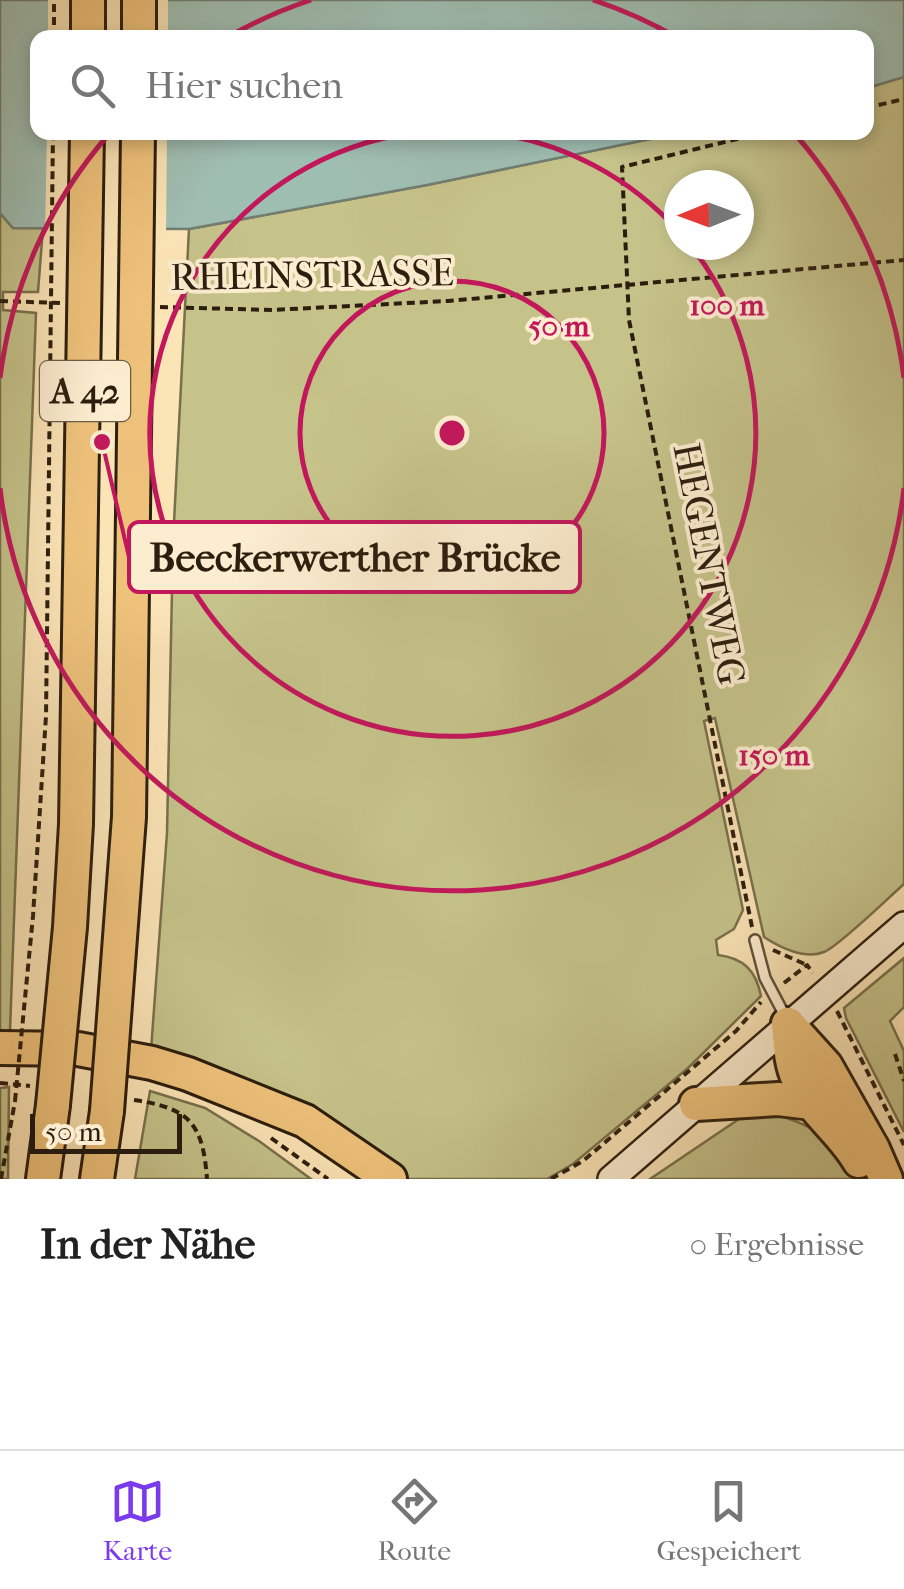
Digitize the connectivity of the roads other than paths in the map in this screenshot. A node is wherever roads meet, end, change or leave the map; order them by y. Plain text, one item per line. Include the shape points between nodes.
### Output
1 (88, 0) edge
2 (139, 0) edge
3 (88, 30) edge
4 (139, 30) edge
5 (87, 140) edge
6 (138, 140) edge
7 (904, 925) edge
8 (755, 940) road end
9 (788, 1024) junction
10 (12, 1063) edge
11 (696, 1104) junction
12 (812, 1104) junction
13 (259, 1117) junction
14 (43, 1179) edge
15 (97, 1179) edge
16 (359, 1179) edge
17 (390, 1179) edge
18 (611, 1179) edge
19 (867, 1179) edge
20 (886, 1179) edge

1 - 3 highway
2 - 4 highway
5 - 14 highway, A 42, bridge via 76,824
6 - 15 highway, A 42, bridge via 129,817
7 - 9 main road
8 - 9 lane
9 - 11 main road
9 - 12 highway via 794,1069
9 - 20 highway via 826,1066
10 - 13 highway via 78,1049 115,1055 188,1074
11 - 12 highway
11 - 18 main road
12 - 19 highway via 841,1134
13 - 16 highway
13 - 17 highway via 305,1120

